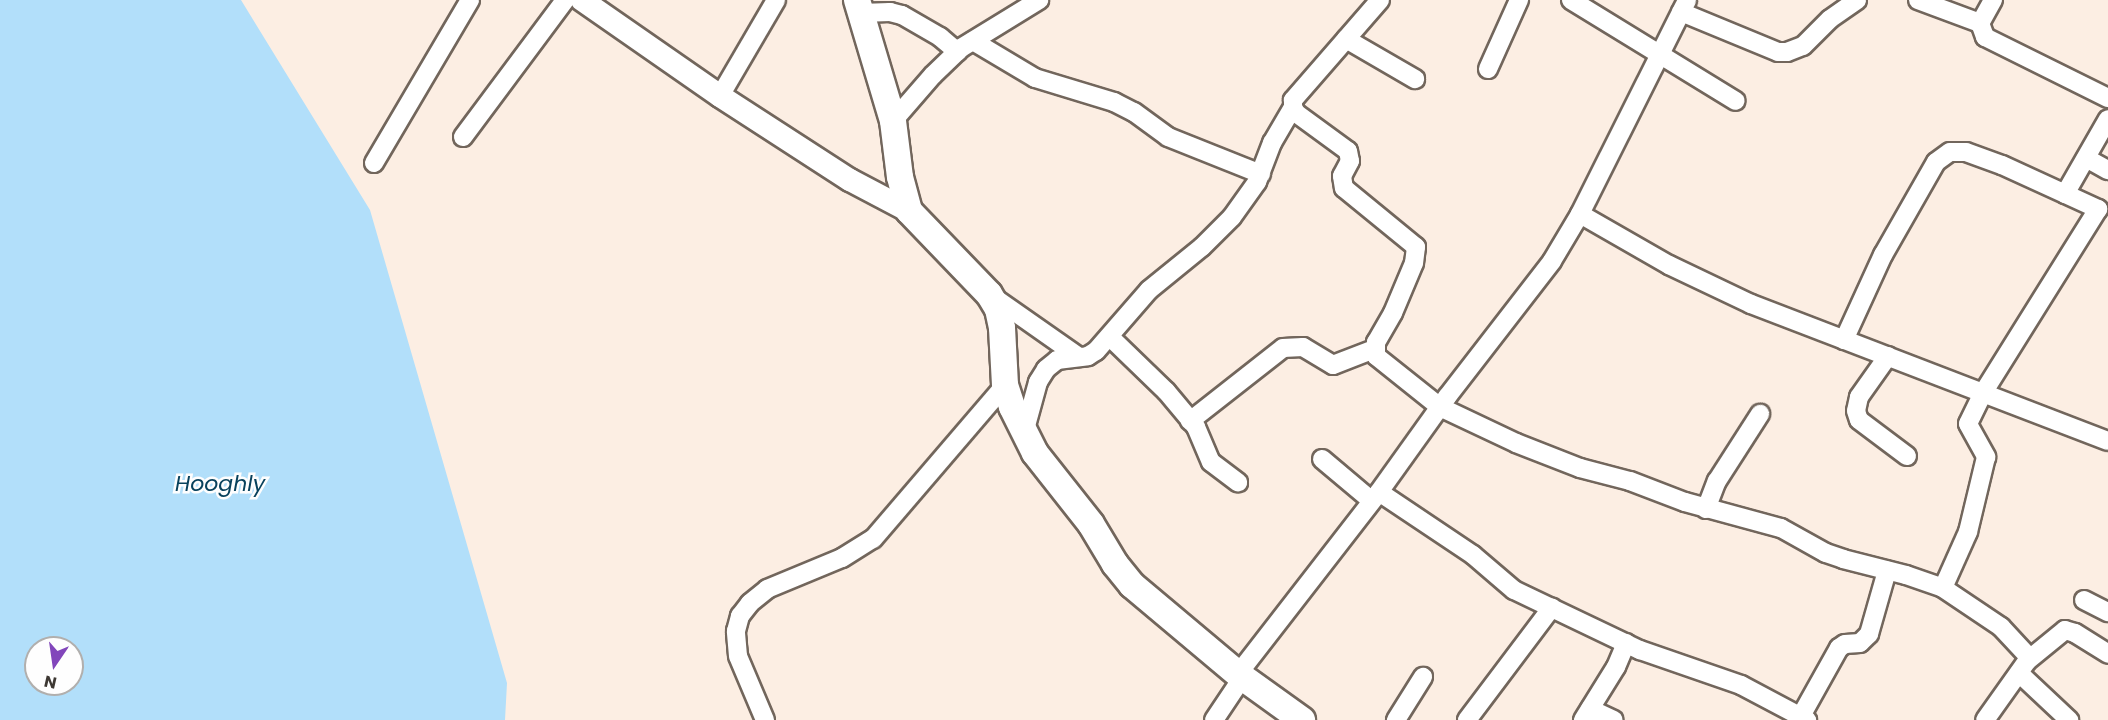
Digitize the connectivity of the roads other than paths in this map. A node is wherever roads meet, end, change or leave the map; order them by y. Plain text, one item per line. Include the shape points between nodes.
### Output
1 (470, 0) edge
2 (566, 0) edge
3 (582, 0) edge
4 (776, 0) edge
5 (1039, 0) edge
6 (1380, 0) edge
7 (1519, 0) edge
8 (1571, 0) edge
9 (1857, 0) edge
10 (1918, 0) edge
11 (1993, 0) edge
12 (1684, 6) edge
13 (859, 7) edge
14 (1980, 23) junction
15 (1346, 39) junction
16 (973, 40) junction
17 (958, 52) junction
18 (1659, 55) junction
19 (1488, 69) dead end
20 (1415, 79) dead end
21 (720, 96) junction
22 (2108, 98) edge
23 (1736, 100) dead end
24 (1293, 107) junction
25 (2108, 119) edge
26 (893, 121) junction
27 (463, 137) dead end
28 (2085, 158) junction
29 (374, 163) dead end
30 (2108, 170) edge
31 (1261, 174) junction
32 (2065, 194) junction
33 (909, 211) junction
34 (1580, 214) junction
35 (989, 294) junction
36 (1110, 337) junction
37 (1844, 340) junction
38 (1374, 350) junction
39 (1888, 356) junction
40 (1079, 357) junction
41 (1005, 385) junction
42 (1983, 393) junction
43 (1440, 407) junction
44 (1760, 414) dead end
45 (1190, 421) junction
46 (1024, 433) junction
47 (2108, 441) edge
48 (1907, 456) dead end
49 (1322, 459) dead end
50 (1238, 482) dead end
51 (1376, 496) junction
52 (1706, 509) junction
53 (1887, 571) junction
54 (1943, 588) junction
55 (2084, 600) dead end
56 (1552, 607) junction
57 (2108, 612) edge
58 (1626, 643) junction
59 (2108, 654) edge
60 (2023, 667) junction
61 (1240, 676) junction
62 (1423, 677) dead end
63 (1587, 715) edge
64 (1804, 718) edge
65 (765, 720) edge
66 (1214, 720) edge
67 (1302, 720) edge
68 (1396, 720) edge
69 (1467, 720) edge
70 (1614, 720) edge
71 (1985, 720) edge
72 (2069, 720) edge

1 - 29 street
2 - 27 street
3 - 21 street
4 - 21 street
5 - 16 street
6 - 15 street
7 - 19 street
8 - 18 street
9 - 12 street via 1830,19 1803,46 1787,52 1778,52
10 - 14 street
11 - 14 street
12 - 18 street
13 - 17 street via 902,15
13 - 26 main road
14 - 22 street via 1985,37 1995,44
15 - 20 street
15 - 24 street via 1293,100
16 - 17 street
16 - 31 street via 1035,78 1114,102 1168,137
17 - 26 street
18 - 23 street
18 - 34 street
21 - 33 street via 850,180
24 - 31 street via 1272,143
24 - 38 street via 1348,151 1350,161 1342,176 1344,188 1416,247 1414,263
25 - 28 street
26 - 33 main road
28 - 30 street
28 - 32 street
31 - 36 street via 1232,218 1149,290
32 - 37 street via 2002,165 1966,152 1950,152 1936,162 1883,255
32 - 42 street via 2098,209
33 - 35 main road
34 - 37 street via 1669,265 1751,304
34 - 43 street via 1535,287
35 - 40 street
35 - 41 main road via 998,309 1002,328
36 - 40 street via 1096,351
36 - 45 street via 1166,391
37 - 39 street
38 - 43 street via 1383,364
38 - 45 street via 1333,365 1303,347 1283,348
39 - 42 street
39 - 48 street via 1859,397 1856,411 1860,420
40 - 46 street via 1057,360 1046,369 1038,382
41 - 46 main road
41 - 65 street via 873,539 842,558 767,589 740,616 736,631 738,656
42 - 47 street
42 - 54 street via 1968,424 1986,457 1968,532
43 - 51 street
43 - 52 street via 1580,468 1630,481
44 - 52 street via 1717,480
45 - 50 street via 1211,462
46 - 61 main road via 1132,585
49 - 51 street
51 - 56 street via 1473,555 1514,590
51 - 61 street
52 - 53 street via 1766,523 1826,553
53 - 54 street
53 - 64 street via 1869,634 1860,643 1839,648
54 - 60 street via 2001,627 2024,649
55 - 57 street
56 - 58 street
56 - 69 street
58 - 63 street
58 - 64 street via 1666,661 1741,685
59 - 60 street via 2065,630
60 - 71 street
60 - 72 street
61 - 66 street
61 - 67 main road
62 - 68 street
63 - 70 street

